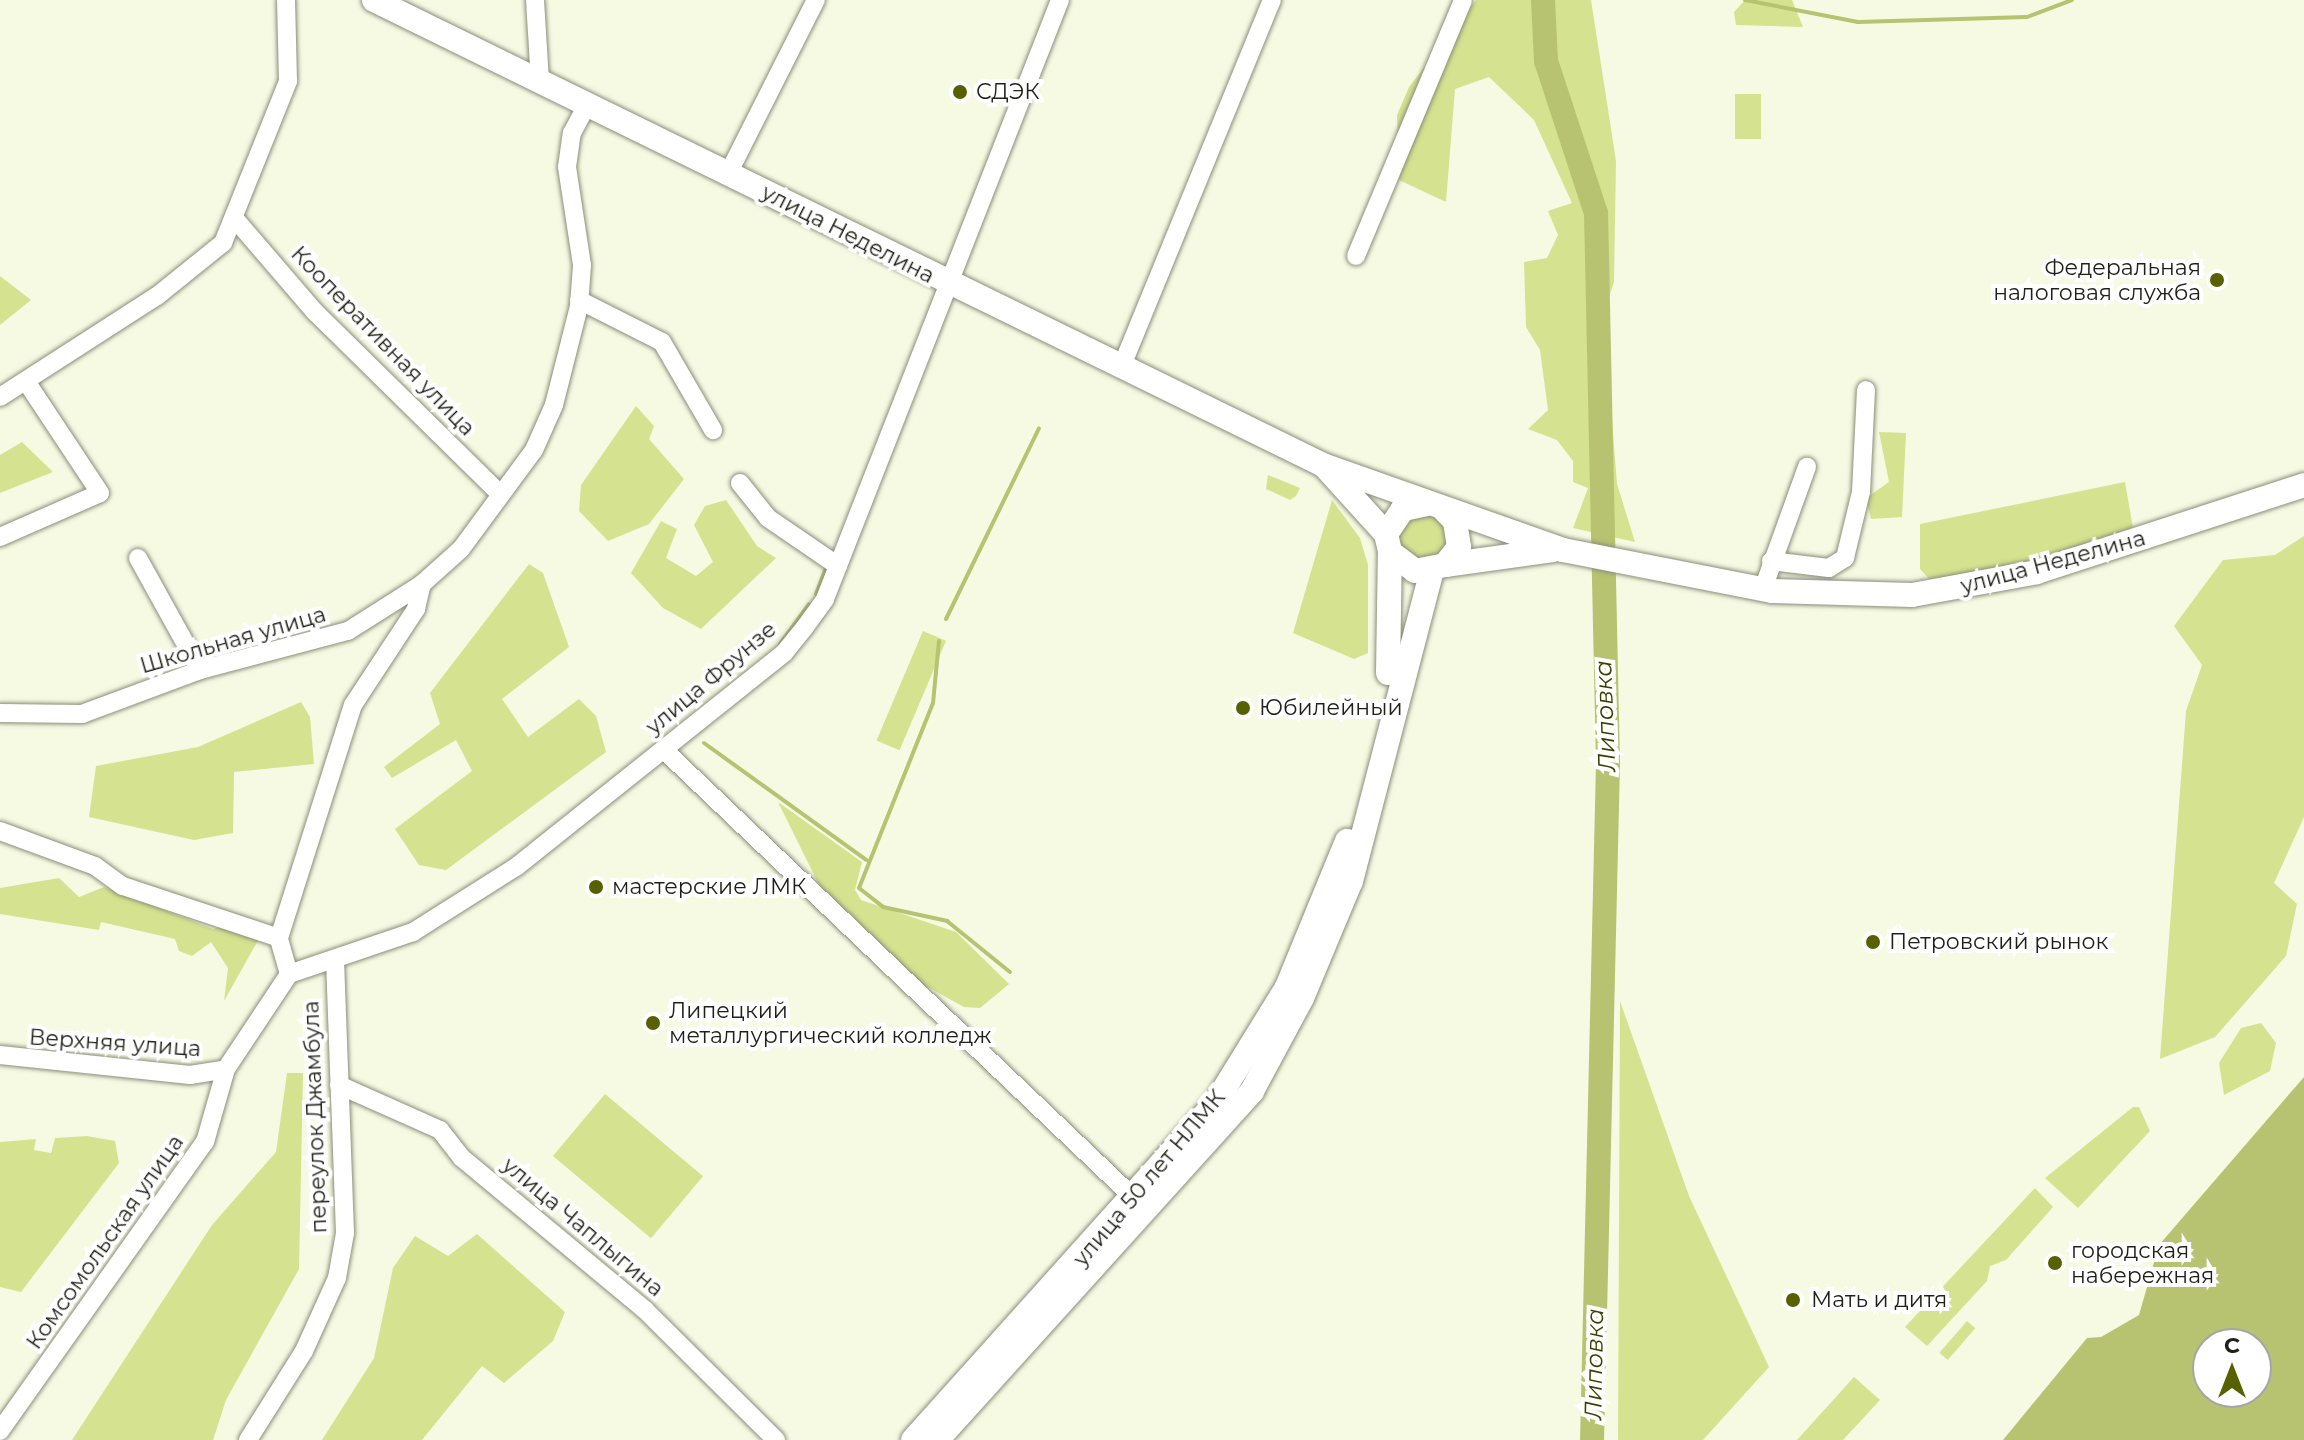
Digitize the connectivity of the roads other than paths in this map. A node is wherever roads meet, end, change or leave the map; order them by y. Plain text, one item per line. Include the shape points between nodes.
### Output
1 (286, 0) edge
2 (374, 0) edge
3 (535, 0) edge
4 (816, 0) edge
5 (1060, 0) edge
6 (1272, 0) edge
7 (1463, 0) edge
8 (540, 82) junction
9 (587, 105) junction
10 (728, 174) junction
11 (235, 219) junction
12 (1356, 256) dead end
13 (947, 284) junction
14 (579, 300) junction
15 (1121, 368) junction
16 (26, 381) junction
17 (1866, 390) dead end
18 (0, 397) edge
19 (713, 430) dead end
20 (1323, 465) junction
21 (1807, 467) dead end
22 (740, 483) dead end
23 (2304, 485) edge
24 (500, 494) junction
25 (1436, 507) junction
26 (0, 537) edge
27 (1388, 543) junction
28 (1561, 549) junction
29 (138, 558) dead end
30 (1771, 561) junction
31 (838, 566) junction
32 (1439, 568) junction
33 (422, 584) junction
34 (1763, 589) junction
35 (200, 670) junction
36 (0, 713) edge
37 (664, 750) junction
38 (0, 831) edge
39 (279, 938) junction
40 (335, 961) junction
41 (289, 974) junction
42 (0, 1055) edge
43 (226, 1069) junction
44 (339, 1085) junction
45 (1135, 1199) junction
46 (0, 1431) edge
47 (248, 1440) edge
48 (776, 1440) edge
49 (913, 1440) edge
50 (937, 1440) edge

1 - 11 street via 288,81
2 - 8 main road, улица Неделина
3 - 8 street
4 - 10 street
5 - 13 street, улица Фрунзе
6 - 15 street
7 - 12 street
8 - 9 main road, улица Неделина
9 - 10 main road, улица Неделина
9 - 14 street via 572,133 567,167
10 - 13 main road, улица Неделина
11 - 16 street via 215,253
11 - 24 street, Кооперативная улица via 315,312
13 - 15 main road, улица Неделина
13 - 31 street, улица Фрунзе
14 - 19 street via 662,342
14 - 24 street via 554,405 534,450
15 - 20 main road, улица Неделина
16 - 18 street
16 - 26 street via 100,493
17 - 30 street via 1861,492 1845,558 1829,568
20 - 25 main road, улица Неделина
20 - 27 main road
21 - 30 street
22 - 31 street via 768,518
23 - 34 main road, улица Неделина via 2037,572 1950,591 1888,596
24 - 33 street via 461,549
25 - 27 main road via 1403,509
25 - 28 main road, улица Неделина
25 - 32 main road via 1459,533
27 - 32 main road via 1415,571
27 - 45 main road, улица 50 лет НЛМК via 1388,676 1354,823 1313,934 1216,1102
28 - 32 main road
28 - 34 main road, улица Неделина
29 - 35 street
30 - 34 street
31 - 37 street, улица Фрунзе via 825,599 784,653
32 - 50 main road, улица 50 лет НЛМК via 1351,881 1302,998 1252,1091
33 - 35 street, Школьная улица via 348,631
33 - 39 street via 416,609 353,705
35 - 36 street, Школьная улица via 73,716
37 - 40 street, улица Фрунзе via 444,915
37 - 45 street
38 - 39 street via 95,866 123,886
39 - 41 street
40 - 41 street, улица Фрунзе
40 - 44 street, переулок Джамбула
41 - 43 street
42 - 43 street, Верхняя улица via 190,1075
43 - 46 street, Комсомольская улица via 205,1142
44 - 47 street, переулок Джамбула via 345,1233 337,1278 304,1351
44 - 48 street, улица Чаплыгина via 440,1130 462,1158 645,1310
45 - 49 main road, улица 50 лет НЛМК

